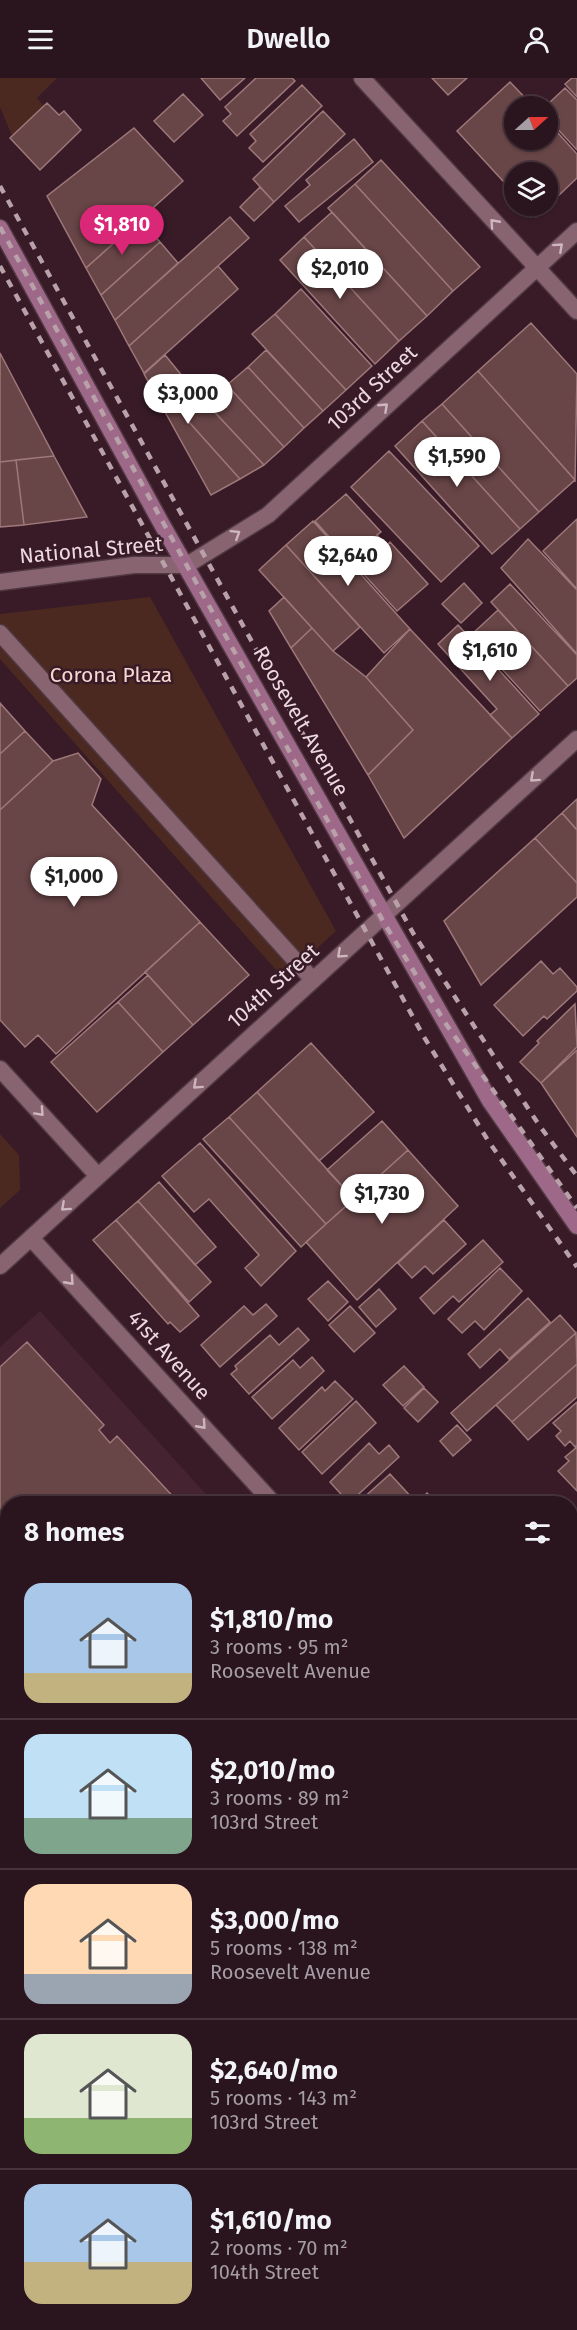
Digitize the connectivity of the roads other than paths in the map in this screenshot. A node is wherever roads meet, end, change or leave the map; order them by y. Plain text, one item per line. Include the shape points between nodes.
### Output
1 (362, 78) edge
2 (0, 228) edge
3 (577, 231) edge
4 (536, 268) junction
5 (577, 311) edge
6 (186, 565) junction
7 (0, 582) edge
8 (0, 633) edge
9 (577, 739) edge
10 (385, 914) junction
11 (313, 980) junction
12 (0, 1069) edge
13 (98, 1176) junction
14 (577, 1226) edge
15 (31, 1238) junction
16 (0, 1266) edge
17 (267, 1496) edge

4 -> 1 street
2 - 6 main road, Roosevelt Avenue
4 -> 3 street, 103rd Street
4 - 5 street
6 -> 4 street, 103rd Street via 267,515
6 - 7 street, National Street via 134,565
6 - 10 main road, Roosevelt Avenue
8 - 11 street
9 -> 10 street, 104th Street
10 -> 11 street, 104th Street
10 - 14 main road, Roosevelt Avenue via 490,1101
11 -> 13 street, 104th Street
12 -> 13 street
13 -> 15 street, 104th Street
15 - 16 street, 104th Street
15 -> 17 street, 41st Avenue

